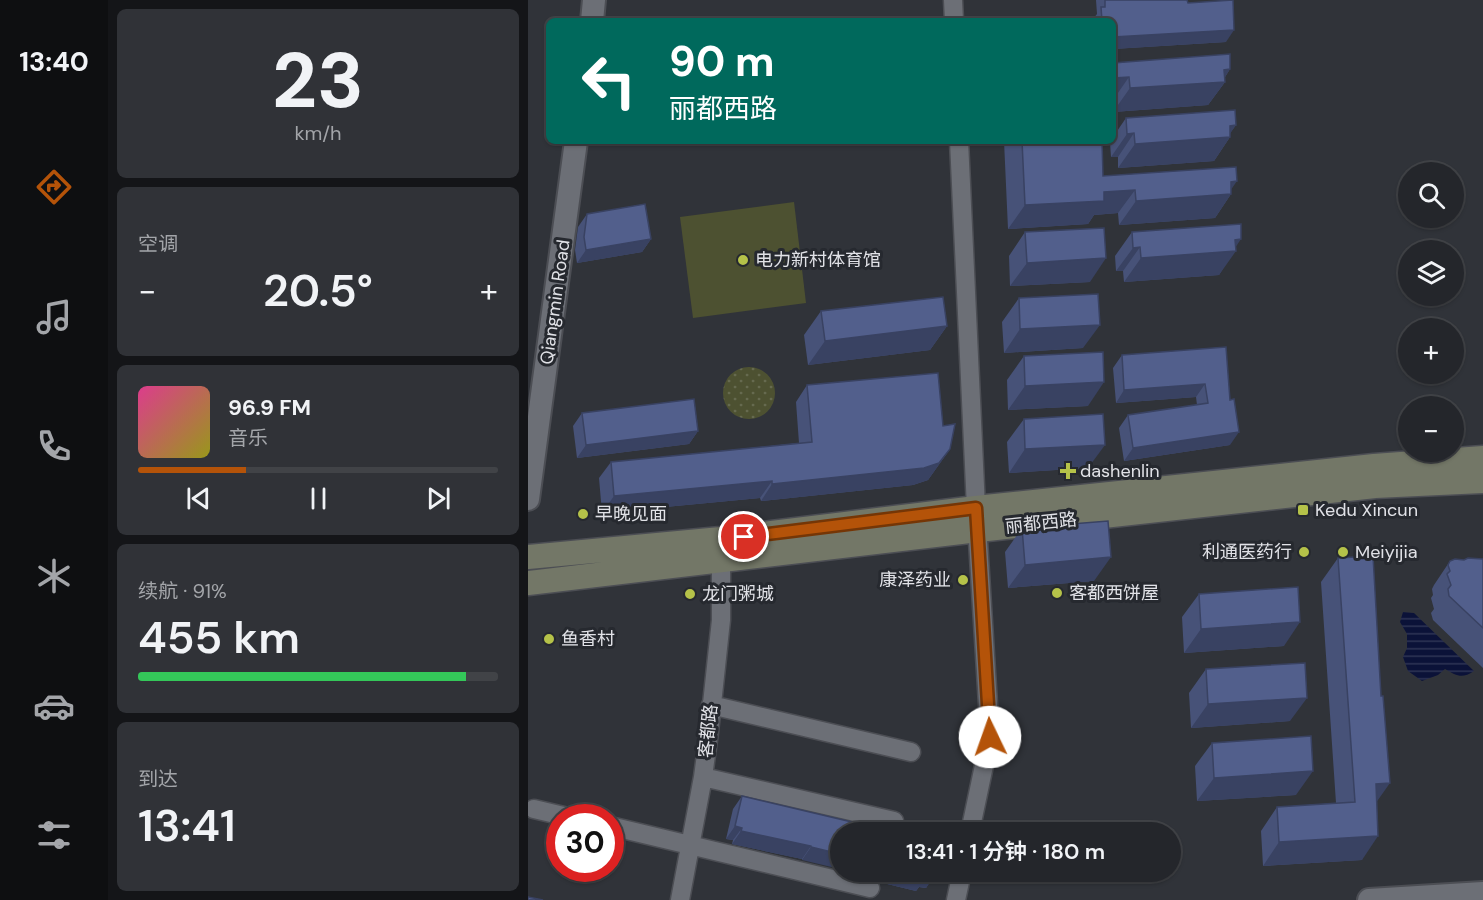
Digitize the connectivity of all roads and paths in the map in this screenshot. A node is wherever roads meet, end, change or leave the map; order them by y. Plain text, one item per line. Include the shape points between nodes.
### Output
1 (594, 0) edge
2 (953, 0) edge
3 (591, 18) edge
4 (954, 18) edge
5 (576, 144) edge
6 (959, 144) edge
7 (1483, 458) edge
8 (1483, 481) edge
9 (528, 499) edge
10 (977, 519) junction
11 (528, 557) edge
12 (721, 560) junction
13 (528, 583) edge
14 (711, 705) junction
15 (911, 752) dead end
16 (703, 777) junction
17 (534, 809) dead end
18 (546, 812) edge
19 (894, 821) dead end
20 (972, 822) edge
21 (624, 829) edge
22 (691, 845) junction
23 (960, 882) edge
24 (870, 888) dead end
25 (1483, 893) edge
26 (680, 900) edge
27 (956, 900) edge
28 (1369, 900) edge

1 - 3 street
2 - 4 street
5 - 9 street, Qiangmin Road
6 - 10 street
7 - 10 main road, 丽都西路 via 1374,466
8 - 10 main road, 丽都西路 via 1375,486
10 - 11 main road, 丽都西路
10 - 12 main road, 丽都西路
10 - 20 street via 990,737
12 - 13 main road, 丽都西路
12 - 14 street, 客都路 via 721,620
14 - 15 street
14 - 16 street, 客都路
16 - 19 street
16 - 22 street, 客都路
17 - 18 street
21 - 22 street
22 - 24 street
22 - 26 street, 客都路
23 - 27 street
25 - 28 street

